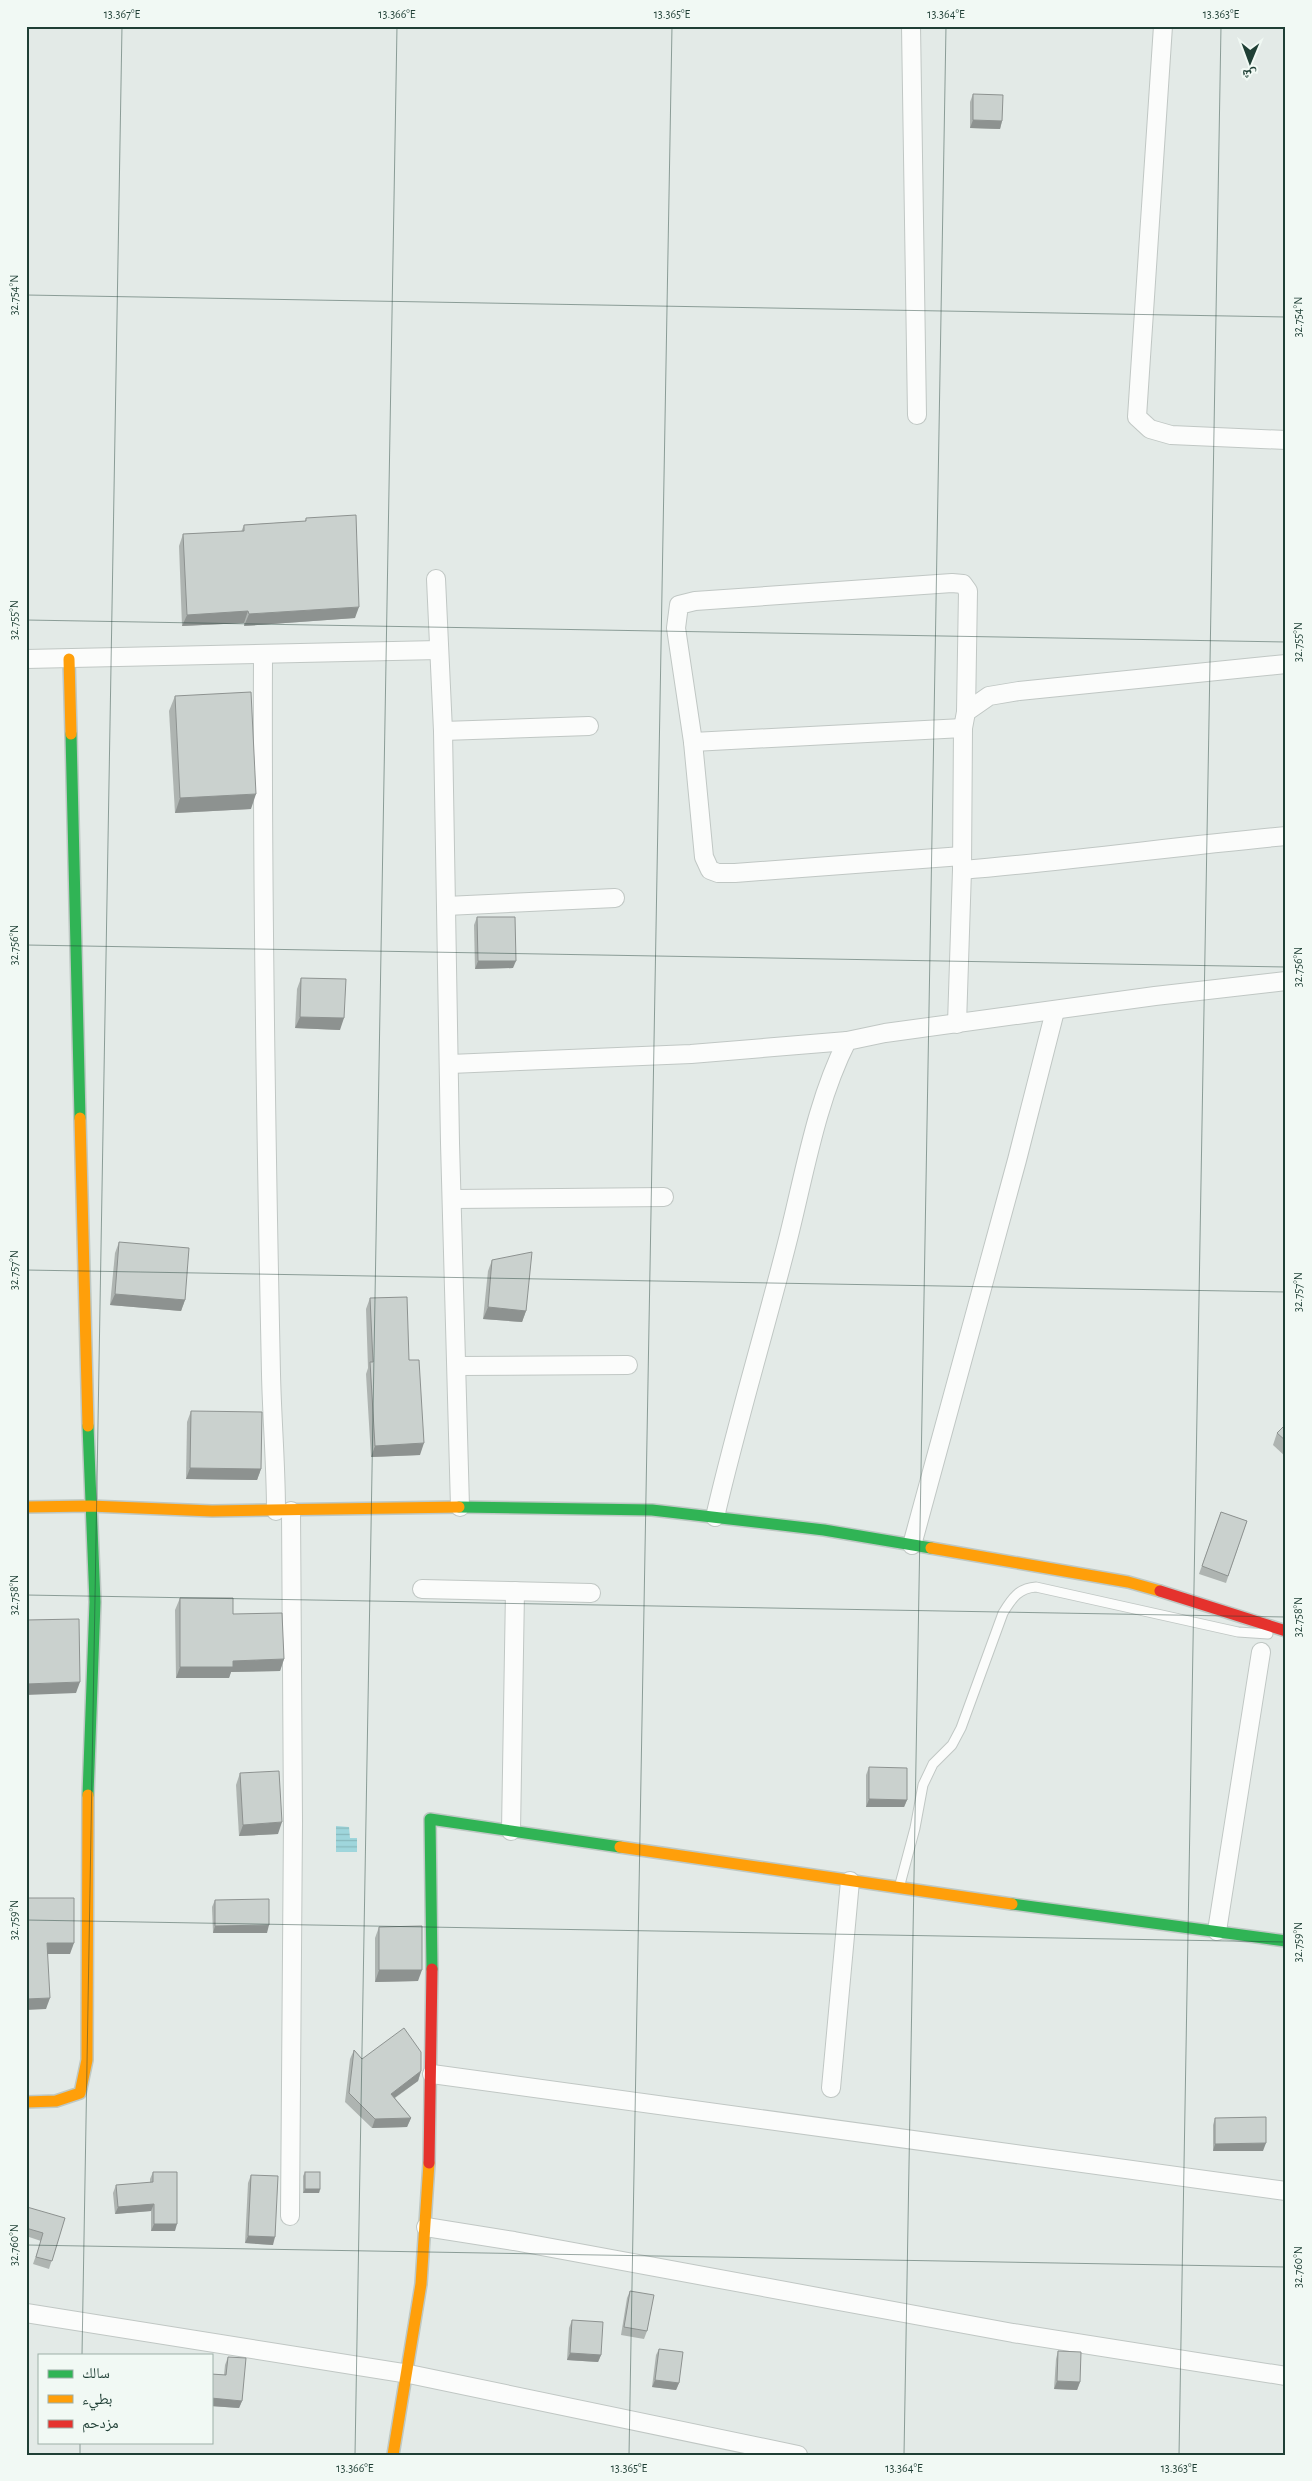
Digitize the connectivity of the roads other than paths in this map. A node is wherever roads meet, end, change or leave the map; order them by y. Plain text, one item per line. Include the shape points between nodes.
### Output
1 (911, 26) edge
2 (1163, 26) edge
3 (917, 415) dead end
4 (1286, 440) edge
5 (436, 579) dead end
6 (439, 650) junction
7 (263, 654) junction
8 (26, 659) edge
9 (69, 659) junction
10 (1286, 664) edge
11 (964, 720) junction
12 (589, 726) dead end
13 (443, 731) junction
14 (693, 742) junction
15 (1286, 836) edge
16 (962, 863) junction
17 (615, 898) dead end
18 (446, 906) junction
19 (1286, 981) edge
20 (1055, 1011) junction
21 (957, 1024) junction
22 (847, 1040) junction
23 (450, 1064) junction
24 (664, 1197) dead end
25 (453, 1200) junction
26 (628, 1365) dead end
27 (457, 1366) junction
28 (90, 1506) junction
29 (26, 1507) edge
30 (460, 1507) junction
31 (284, 1511) junction
32 (715, 1517) junction
33 (912, 1546) junction
34 (422, 1589) dead end
35 (515, 1591) junction
36 (591, 1593) dead end
37 (1286, 1632) edge
38 (1261, 1652) dead end
39 (511, 1831) junction
40 (850, 1881) junction
41 (899, 1888) junction
42 (1217, 1932) junction
43 (1286, 1941) edge
44 (432, 2074) junction
45 (831, 2088) dead end
46 (26, 2102) edge
47 (1286, 2191) edge
48 (290, 2216) dead end
49 (426, 2227) junction
50 (26, 2313) edge
51 (409, 2374) junction
52 (1286, 2376) edge
53 (393, 2455) edge
54 (798, 2455) edge

1 - 3 street
2 - 4 street via 1137,417 1150,429 1171,435
5 - 6 street
6 - 7 street
6 - 13 street
7 - 9 street
7 - 31 street via 262,867 272,1406
8 - 9 street
9 - 28 street
10 - 11 street via 1019,690 989,696
11 - 14 street
11 - 14 street via 968,591 963,584 695,601 678,605 676,616
11 - 16 street
12 - 13 street
13 - 18 street
14 - 16 street via 704,857 710,870 734,874
15 - 16 street via 1102,857
16 - 21 street
17 - 18 street
18 - 23 street
19 - 20 street
20 - 21 street
20 - 33 street
21 - 22 street
22 - 23 street via 691,1054
22 - 32 street via 826,1088
23 - 25 street
24 - 25 street
25 - 27 street
26 - 27 street
27 - 30 street
28 - 29 street
28 - 31 street
28 - 46 street via 95,1602 88,1817 87,2060 80,2093 56,2101
30 - 31 street
30 - 32 street via 652,1510
31 - 48 street via 293,1821
32 - 33 street via 824,1530
33 - 37 street via 1128,1582 1191,1599
34 - 35 street
35 - 36 street
35 - 39 street
37 - 41 lane via 1238,1632 1036,1587 1021,1591 1012,1598 1004,1613 952,1745 933,1764 923,1785
38 - 42 street
39 - 40 street
39 - 44 street via 430,1819
40 - 41 street
40 - 45 street
41 - 42 street
42 - 43 street
44 - 47 street
44 - 49 street
49 - 51 street
49 - 52 street via 1013,2333
50 - 51 street
51 - 53 street
51 - 54 street

